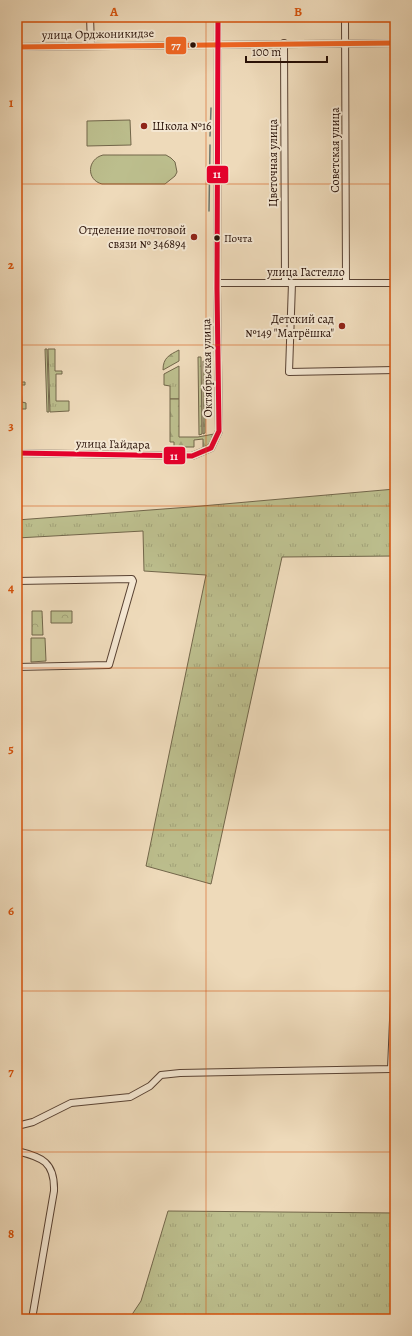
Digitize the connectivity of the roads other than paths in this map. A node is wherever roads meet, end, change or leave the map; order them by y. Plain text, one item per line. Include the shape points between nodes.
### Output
1 (90, 17) edge
2 (218, 17) edge
3 (345, 17) edge
4 (395, 42) edge
5 (284, 43) junction
6 (346, 43) junction
7 (218, 44) junction
8 (91, 45) junction
9 (17, 46) edge
10 (217, 283) junction
11 (288, 283) junction
12 (346, 283) junction
13 (395, 283) edge
14 (395, 370) edge
15 (219, 431) joint
16 (17, 453) edge
17 (17, 581) edge
18 (17, 667) edge
19 (395, 972) edge
20 (17, 1126) edge
21 (17, 1151) edge
22 (32, 1319) edge

1 - 8 street
2 - 7 street, Октябрьская улица
3 - 6 street, Советская улица
4 - 6 street, улица Орджоникидзе
5 - 6 street, улица Орджоникидзе
5 - 7 street, улица Орджоникидзе
5 - 11 street, Цветочная улица
6 - 12 street, Советская улица
7 - 8 street, улица Орджоникидзе
7 - 10 street, Октябрьская улица
8 - 9 street, улица Орджоникидзе
10 - 11 street, улица Гастелло
10 - 15 street, Октябрьская улица
11 - 12 street, улица Гастелло
11 - 14 street via 289,372
12 - 13 street, улица Гастелло
15 - 16 street, улица Гайдара via 210,448 192,456
17 - 18 street via 133,581 108,664
19 - 20 street via 392,1069 180,1072 161,1075 150,1086 130,1097 71,1103 33,1122
21 - 22 street via 41,1158 48,1164 54,1180

